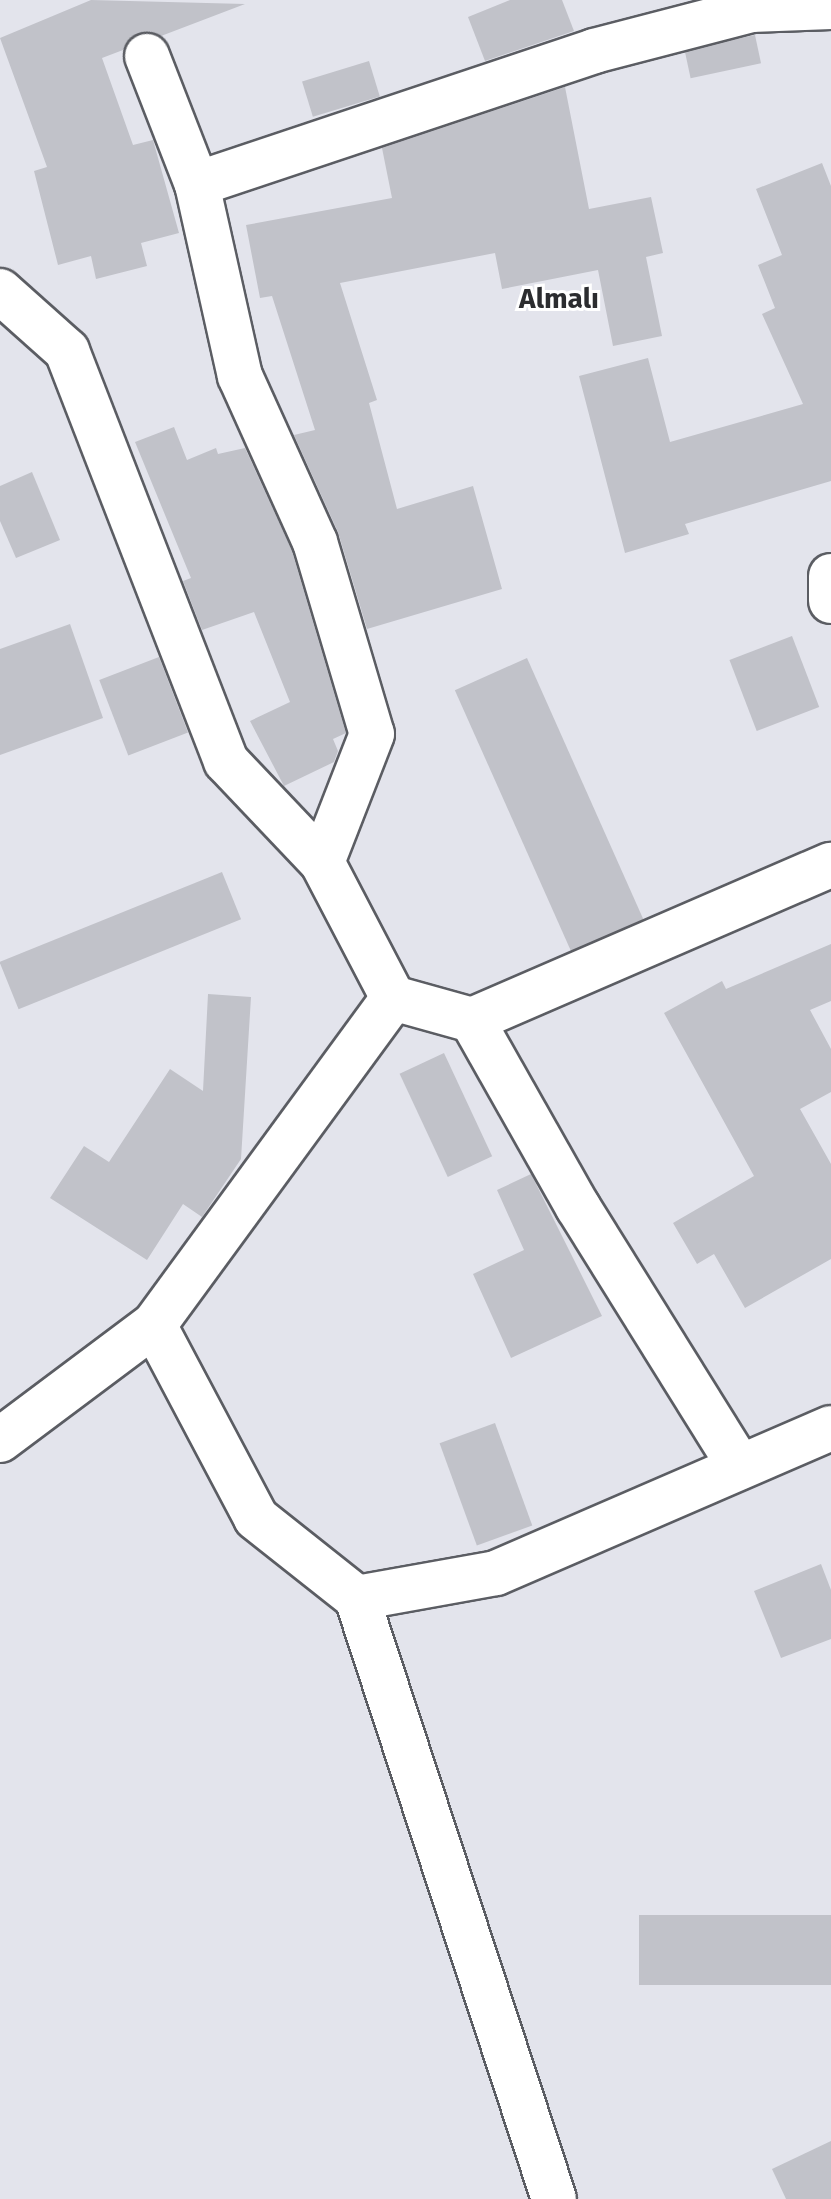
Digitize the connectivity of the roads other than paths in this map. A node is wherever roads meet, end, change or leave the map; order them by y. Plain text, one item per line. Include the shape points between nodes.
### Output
1 (831, 7) edge
2 (147, 56) dead end
3 (197, 184) junction
4 (0, 291) edge
5 (831, 576) edge
6 (831, 601) edge
7 (322, 862) junction
8 (831, 865) edge
9 (393, 998) junction
10 (472, 1020) junction
11 (154, 1325) junction
12 (831, 1428) edge
13 (0, 1440) edge
14 (740, 1467) junction
15 (357, 1598) junction
16 (554, 2199) edge

1 - 3 street via 751,10 594,51
2 - 3 street
3 - 7 street via 240,376 315,542 372,734
4 - 7 street via 67,351 226,761
5 - 6 street
7 - 9 street
8 - 10 street
9 - 10 street
9 - 11 street
10 - 14 street via 578,1207
11 - 13 street
11 - 15 street via 256,1518
12 - 14 street
14 - 15 street via 496,1573
15 - 16 street

